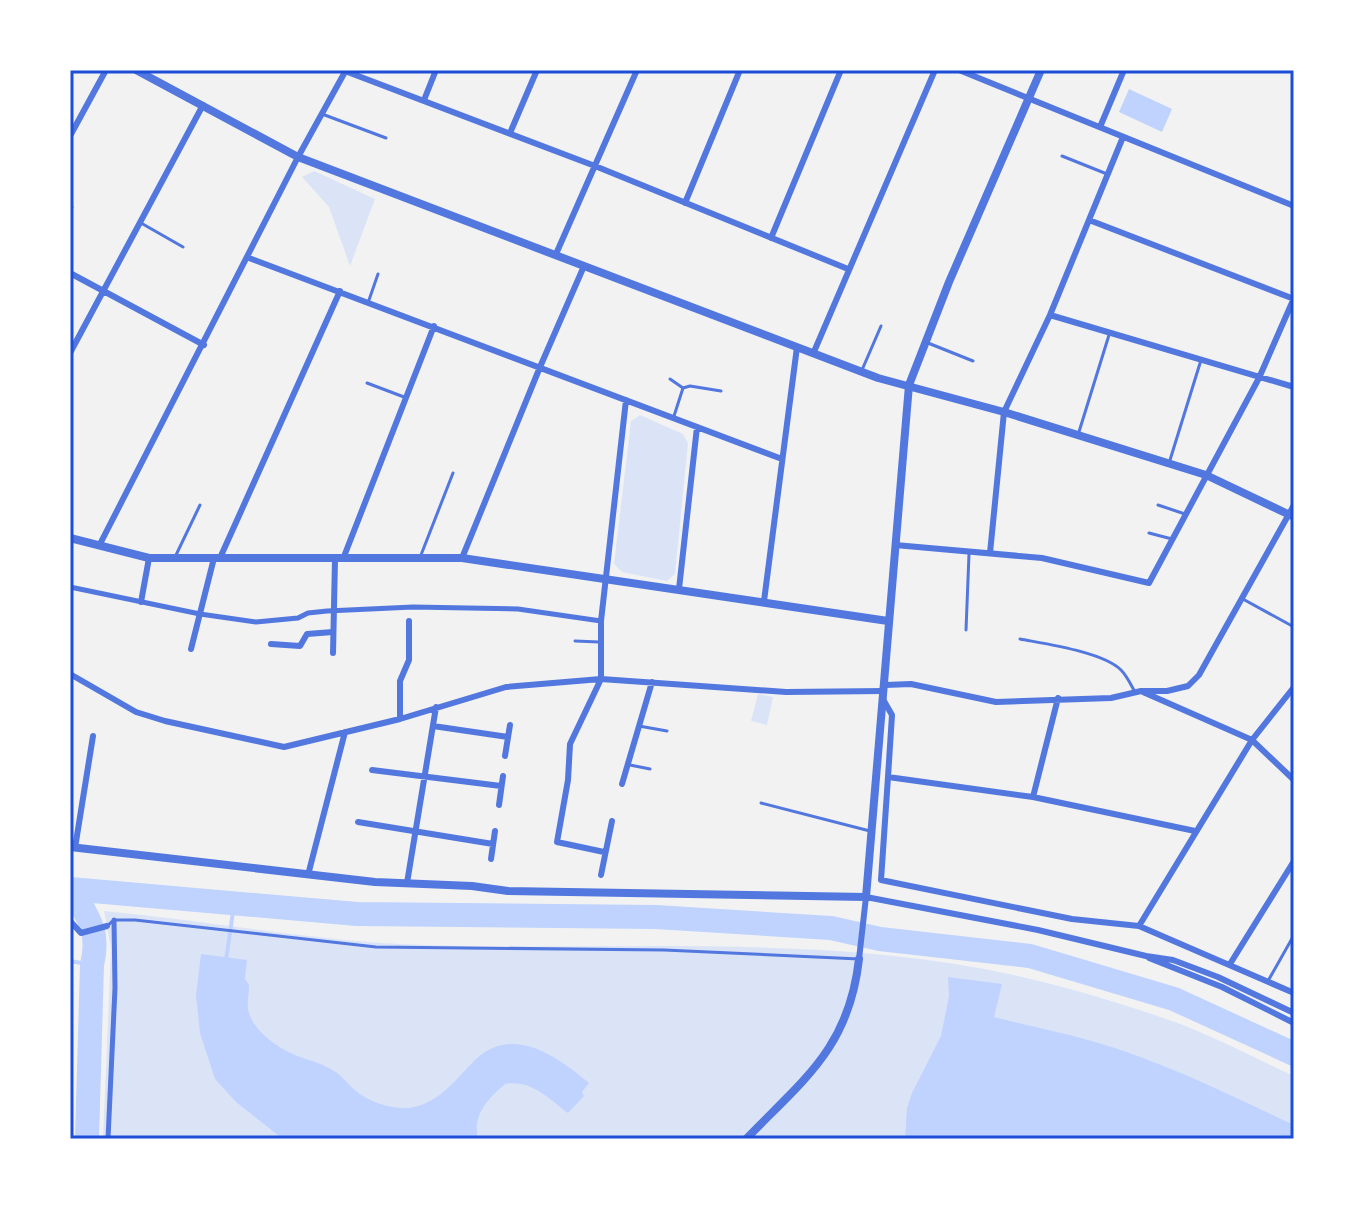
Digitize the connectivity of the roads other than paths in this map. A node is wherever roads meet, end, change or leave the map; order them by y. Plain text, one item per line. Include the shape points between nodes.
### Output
1 (106, 70) edge
2 (136, 70) edge
3 (345, 70) edge
4 (436, 70) edge
5 (537, 70) edge
6 (637, 70) edge
7 (740, 70) edge
8 (841, 70) edge
9 (935, 70) edge
10 (959, 70) edge
11 (1041, 70) edge
12 (1124, 70) edge
13 (1030, 97) junction
14 (424, 100) junction
15 (203, 105) junction
16 (321, 114) junction
17 (1100, 127) junction
18 (510, 133) junction
19 (70, 136) edge
20 (1123, 137) junction
21 (386, 138) dead end
22 (1062, 156) dead end
23 (298, 157) junction
24 (595, 166) junction
25 (1108, 175) junction
26 (685, 203) junction
27 (1294, 206) edge
28 (1089, 220) junction
29 (140, 223) junction
30 (771, 238) junction
31 (183, 247) dead end
32 (556, 254) junction
33 (249, 258) junction
34 (584, 266) junction
35 (848, 269) junction
36 (70, 273) edge
37 (378, 274) dead end
38 (103, 291) junction
39 (340, 291) junction
40 (1294, 299) edge
41 (368, 302) junction
42 (1050, 315) junction
43 (434, 326) junction
44 (881, 326) dead end
45 (1110, 333) junction
46 (926, 343) junction
47 (204, 345) junction
48 (797, 347) junction
49 (70, 353) edge
50 (813, 354) junction
51 (1201, 360) junction
52 (973, 361) dead end
53 (540, 367) junction
54 (861, 372) junction
55 (1259, 378) junction
56 (670, 379) dead end
57 (367, 383) dead end
58 (909, 385) junction
59 (1294, 387) edge
60 (683, 388) junction
61 (721, 391) dead end
62 (406, 398) junction
63 (626, 400) junction
64 (1004, 412) junction
65 (674, 418) junction
66 (697, 427) junction
67 (1078, 435) junction
68 (782, 459) junction
69 (1169, 463) junction
70 (453, 473) dead end
71 (1206, 475) junction
72 (200, 505) dead end
73 (1158, 505) dead end
74 (1294, 505) edge
75 (1185, 514) junction
76 (1291, 515) edge
77 (1149, 533) dead end
78 (70, 538) edge
79 (1172, 539) junction
80 (895, 545) junction
81 (99, 547) junction
82 (969, 552) junction
83 (990, 553) junction
84 (149, 558) junction
85 (174, 558) junction
86 (217, 558) junction
87 (420, 558) junction
88 (462, 558) junction
89 (339, 559) junction
90 (605, 579) junction
91 (70, 587) edge
92 (679, 589) junction
93 (1241, 598) junction
94 (764, 601) junction
95 (141, 602) junction
96 (334, 611) junction
97 (200, 614) junction
98 (409, 621) dead end
99 (601, 621) junction
100 (888, 621) junction
101 (1294, 627) edge
102 (966, 630) dead end
103 (333, 632) junction
104 (1020, 639) dead end
105 (575, 641) dead end
106 (601, 642) junction
107 (271, 644) dead end
108 (191, 649) dead end
109 (333, 653) dead end
110 (70, 674) edge
111 (601, 679) junction
112 (652, 682) junction
113 (1294, 687) edge
114 (884, 692) junction
115 (1138, 692) junction
116 (1058, 698) junction
117 (436, 707) junction
118 (400, 719) junction
119 (510, 725) dead end
120 (433, 726) junction
121 (639, 726) junction
122 (667, 731) dead end
123 (345, 732) junction
124 (93, 736) dead end
125 (508, 737) junction
126 (1252, 740) junction
127 (505, 756) dead end
128 (628, 764) junction
129 (650, 769) dead end
130 (372, 770) dead end
131 (425, 775) junction
132 (503, 776) dead end
133 (888, 777) junction
134 (1294, 780) edge
135 (622, 784) dead end
136 (501, 786) junction
137 (1033, 797) junction
138 (761, 803) dead end
139 (499, 805) dead end
140 (612, 821) dead end
141 (358, 822) dead end
142 (495, 831) dead end
143 (1195, 831) junction
144 (872, 832) junction
145 (416, 833) junction
146 (493, 844) junction
147 (72, 848) edge
148 (604, 852) junction
149 (491, 859) dead end
150 (1294, 861) edge
151 (308, 875) junction
152 (601, 875) dead end
153 (407, 883) junction
154 (866, 897) junction
155 (114, 920) junction
156 (70, 921) edge
157 (107, 926) joint
158 (1139, 926) junction
159 (1294, 935) edge
160 (1146, 956) junction
161 (859, 959) junction
162 (1230, 964) junction
163 (1268, 981) junction
164 (1294, 993) edge
165 (1294, 1013) edge
166 (1294, 1023) edge
167 (108, 1139) edge
168 (746, 1139) edge

1 - 19 street
2 - 15 street
3 - 14 street
3 - 16 street
4 - 14 street
5 - 18 street
6 - 24 street
7 - 26 street
8 - 30 street
9 - 35 street
10 - 13 street
11 - 13 street
12 - 17 street
13 - 17 street
13 - 46 street
14 - 18 street
15 - 23 street
15 - 29 street
16 - 21 lane
16 - 23 street
17 - 20 street
18 - 24 street
20 - 25 street
20 - 27 street
22 - 25 lane
23 - 32 street
23 - 33 street
24 - 26 street
24 - 32 street
25 - 28 street
26 - 30 street
28 - 40 street
28 - 42 street
29 - 31 lane
29 - 38 street
30 - 35 street
32 - 34 street
33 - 39 street
33 - 47 street
34 - 48 street
34 - 53 street
35 - 50 street
36 - 38 street
37 - 41 lane
38 - 47 street
38 - 49 street
39 - 41 street
39 - 86 street
40 - 55 street
41 - 43 street
42 - 45 street
42 - 64 street
43 - 53 street
43 - 62 street
44 - 54 lane
45 - 51 street
45 - 67 lane
46 - 52 lane
46 - 58 street
47 - 81 street
48 - 50 street
48 - 68 street
50 - 54 street
51 - 55 street
51 - 69 lane
53 - 63 street
53 - 88 street
54 - 58 street
55 - 59 street
55 - 71 street
56 - 60 lane
57 - 62 lane
58 - 64 street
58 - 80 street
60 - 61 lane
60 - 65 lane
62 - 89 street
63 - 65 street
63 - 90 street
64 - 67 street
64 - 83 street
65 - 66 street
66 - 68 street
66 - 92 street
67 - 69 street
68 - 94 street
69 - 71 street
70 - 87 lane
71 - 75 street
71 - 76 street
72 - 85 lane
73 - 75 lane
74 - 76 street
75 - 79 street
76 - 93 street
77 - 79 lane
78 - 81 street
79 - 83 street via 1149,583 1063,561
80 - 82 street
80 - 100 street
81 - 84 street
82 - 83 street
82 - 102 lane
84 - 85 street
84 - 95 street
85 - 86 street
86 - 89 street
86 - 97 street
87 - 88 street
87 - 89 street
88 - 90 street
89 - 96 street
90 - 92 street
90 - 99 street
91 - 95 street
92 - 94 street
93 - 101 lane
93 - 115 street via 1188,686
94 - 100 street
95 - 97 street
96 - 97 street via 256,622
96 - 99 street via 518,609
96 - 103 street
97 - 108 street
98 - 118 street
99 - 106 street
100 - 114 street
103 - 107 street via 307,634 300,646
103 - 109 street
104 - 115 lane via 1092,655 1120,669
105 - 106 lane
106 - 111 street
110 - 123 street via 136,712 284,747
111 - 112 street
111 - 117 street via 506,687
111 - 148 street via 570,744 557,842
112 - 114 street via 786,692
112 - 121 street
113 - 126 street
114 - 116 street via 911,684 996,702
114 - 133 street via 892,715
114 - 144 street
115 - 116 street
115 - 126 street
116 - 137 street
117 - 118 street
117 - 120 street
118 - 123 street
119 - 125 street
120 - 125 street
120 - 131 street
121 - 122 lane
121 - 128 street
123 - 151 street
124 - 147 street
125 - 127 street
126 - 134 street
126 - 143 street
128 - 129 lane
128 - 135 street
130 - 131 street
131 - 136 street
131 - 145 street
132 - 136 street
133 - 137 street
133 - 158 street via 881,880 1072,919
136 - 139 street
137 - 143 street
138 - 144 lane
140 - 148 street
141 - 145 street
142 - 146 street
143 - 158 street
144 - 154 street
145 - 146 street
145 - 153 street
146 - 149 street
147 - 151 street
148 - 152 street
150 - 162 street
151 - 153 street
153 - 154 street via 508,891
154 - 160 street
154 - 161 street
155 - 157 lane
155 - 161 lane via 376,947 642,949
155 - 167 street
156 - 157 street via 81,933
158 - 162 street
159 - 163 lane
160 - 165 street via 1218,977
160 - 166 street
161 - 168 street via 849,1006 830,1048
162 - 163 street
163 - 164 street

